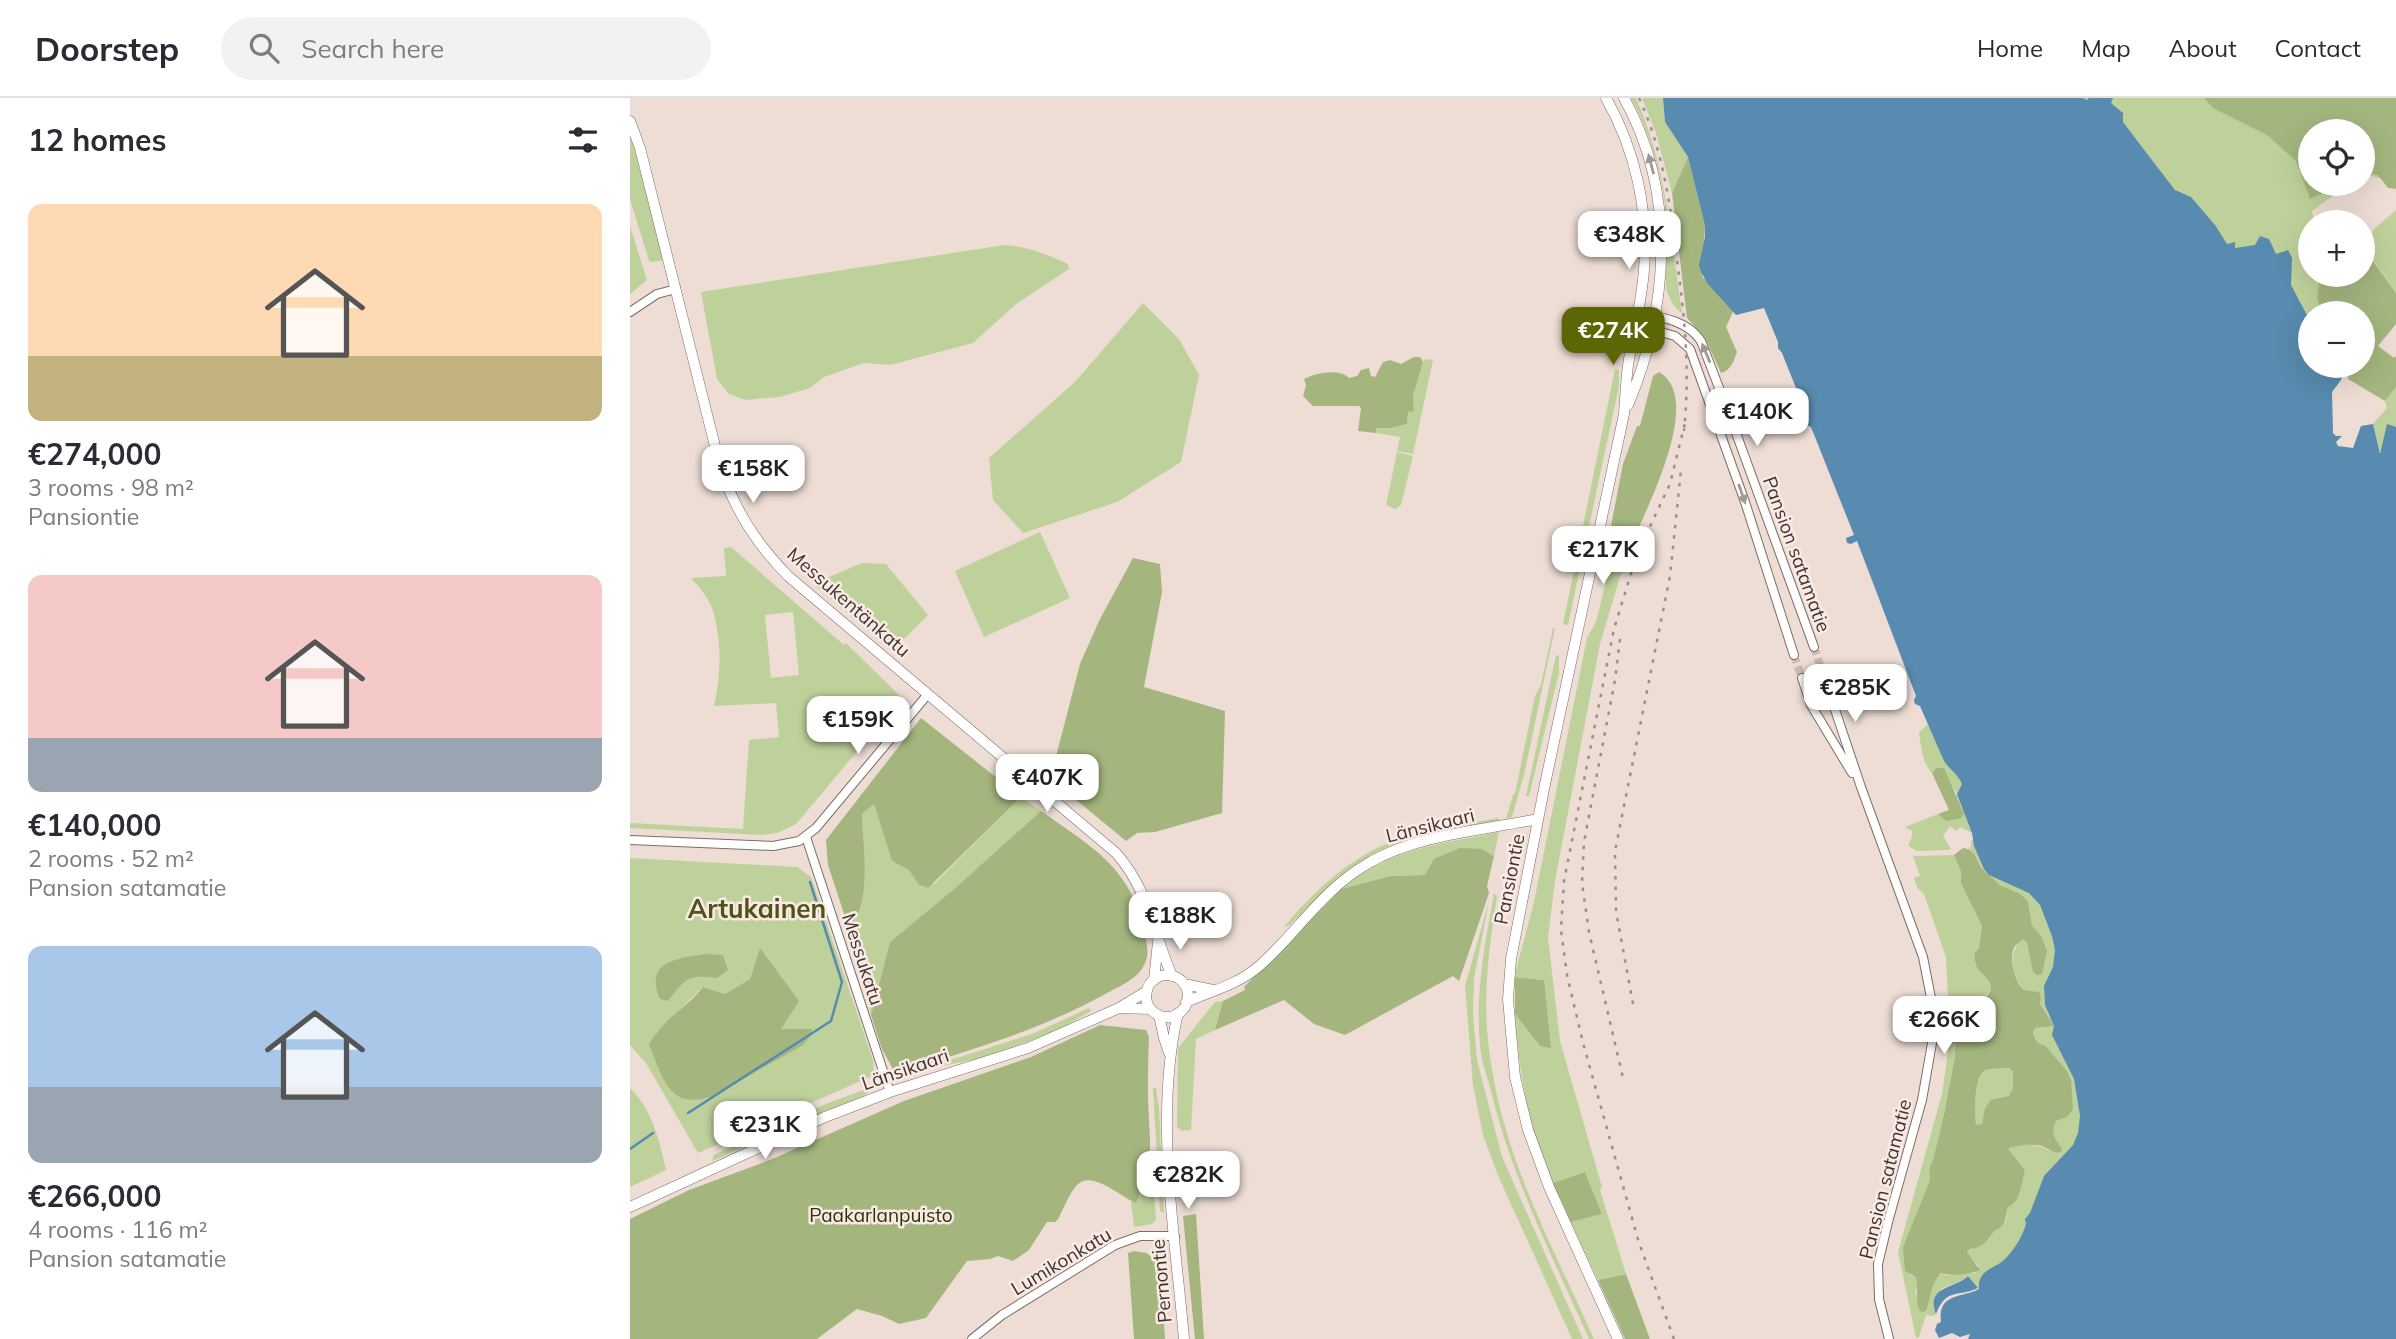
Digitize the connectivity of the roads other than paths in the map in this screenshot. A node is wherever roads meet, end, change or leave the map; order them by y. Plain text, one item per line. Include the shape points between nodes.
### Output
1 (1606, 98) edge
2 (1625, 98) edge
3 (630, 121) edge
4 (676, 289) junction
5 (630, 312) edge
6 (1638, 313) junction
7 (1655, 316) junction
8 (1636, 325) junction
9 (1652, 329) junction
10 (1624, 414) junction
11 (1814, 647) tunnel mouth
12 (1794, 655) tunnel mouth
13 (1822, 671) tunnel mouth
14 (1801, 678) tunnel mouth
15 (928, 694) junction
16 (1861, 787) junction
17 (1538, 819) junction
18 (806, 837) junction
19 (630, 840) edge
20 (1158, 942) junction
21 (1172, 976) junction
22 (1154, 980) junction
23 (1184, 984) junction
24 (1213, 990) junction
25 (1147, 991) junction
26 (1186, 1002) junction
27 (1119, 1008) junction
28 (1155, 1012) junction
29 (1178, 1013) junction
30 (1170, 1053) junction
31 (890, 1092) junction
32 (630, 1207) edge
33 (1175, 1236) junction
34 (972, 1339) edge
35 (1184, 1339) edge
36 (1618, 1339) edge
37 (1889, 1339) edge

1 - 6 street, Pansiontie via 1629,149 1642,206 1645,255
7 -> 2 street, Pansiontie via 1661,258 1658,200 1647,151
3 - 4 street, Messukentänkatu
4 - 5 street via 656,294
4 - 15 street, Messukentänkatu via 721,470 743,519 788,576
6 - 7 street, Pansion satamatie
6 - 8 street, Pansiontie
7 - 9 street, Pansiontie
11 -> 7 street, Pansion satamatie via 1701,341 1688,328
8 - 9 street, Pansion satamatie
8 - 10 street, Pansiontie
9 - 10 street, Pansiontie via 1642,371
9 -> 12 street, Pansion satamatie via 1683,341 1693,357
10 - 17 street, Pansiontie
13 - 16 street, Pansion satamatie
14 - 16 street, Pansion satamatie via 1811,705
15 - 18 street
15 - 20 street, Messukentänkatu via 1116,853 1141,889
16 - 37 street, Pansion satamatie via 1923,957 1933,1022 1922,1100 1878,1264
17 - 24 street, Länsikaari via 1419,842 1373,860 1330,892 1257,968
17 - 36 street, Pansiontie via 1509,976 1515,1077 1540,1166
18 - 19 street via 773,846
18 - 31 street, Messukatu
20 - 21 street, Messukentänkatu
20 - 22 street, Messukentänkatu
21 - 22 street
21 - 23 street
22 - 25 street
23 - 24 street
23 - 26 street
24 - 26 street, Länsikaari
25 - 27 street, Länsikaari
25 - 28 street via 1147,1002
26 - 29 street
27 - 28 street, Länsikaari
27 - 31 street, Länsikaari via 1028,1048
28 - 29 street via 1167,1017
28 - 30 street, Pernontie
29 - 30 street, Pernontie
30 - 33 street, Pernontie via 1168,1137
31 - 32 street, Länsikaari via 774,1139
33 - 34 street, Lumikonkatu via 1140,1236 1115,1245 1002,1315
33 - 35 street, Pernontie

